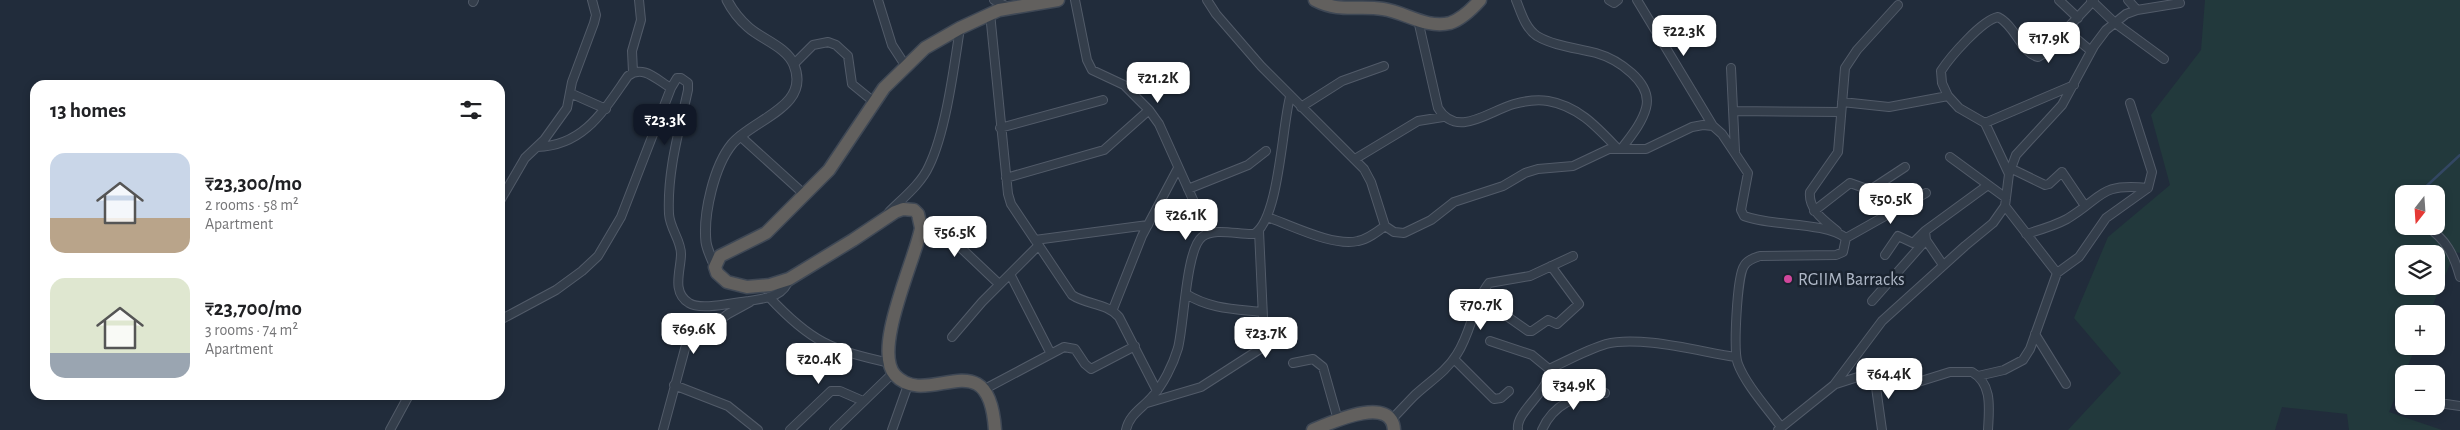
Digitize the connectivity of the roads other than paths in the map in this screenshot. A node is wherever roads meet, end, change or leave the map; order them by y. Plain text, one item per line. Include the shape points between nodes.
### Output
1 (592, 0) edge
2 (639, 0) edge
3 (727, 0) edge
4 (878, 0) edge
5 (994, 0) edge
6 (1058, 0) edge
7 (1075, 0) edge
8 (1207, 0) edge
9 (1315, 0) edge
10 (1480, 0) edge
11 (1516, 0) edge
12 (1609, 0) edge
13 (1618, 0) edge
14 (1636, 0) edge
15 (2059, 0) edge
16 (2128, 0) edge
17 (2093, 1) edge
18 (2180, 3) dead end
19 (1898, 5) dead end
20 (1008, 7) junction
21 (2137, 10) junction
22 (990, 14) junction
23 (2078, 18) junction
24 (1418, 20) junction
25 (2115, 23) junction
26 (960, 28) junction
27 (2066, 30) junction
28 (2091, 51) junction
29 (2164, 59) dead end
30 (794, 64) junction
31 (905, 65) junction
32 (1384, 66) dead end
33 (1731, 68) dead end
34 (633, 72) junction
35 (2074, 85) junction
36 (671, 88) junction
37 (570, 93) junction
38 (1948, 96) junction
39 (1290, 97) junction
40 (1104, 100) dead end
41 (874, 102) junction
42 (1842, 102) junction
43 (2130, 103) dead end
44 (1301, 108) junction
45 (606, 109) junction
46 (1149, 110) junction
47 (1733, 111) junction
48 (1841, 112) junction
49 (1444, 117) junction
50 (1985, 123) junction
51 (1713, 126) junction
52 (1000, 128) junction
53 (740, 136) junction
54 (537, 147) junction
55 (1620, 148) junction
56 (1266, 151) dead end
57 (1735, 151) junction
58 (1950, 157) dead end
59 (1355, 159) junction
60 (1906, 167) dead end
61 (1178, 168) junction
62 (2010, 171) junction
63 (1006, 178) junction
64 (1988, 185) junction
65 (2148, 188) junction
66 (1188, 189) junction
67 (505, 192) edge
68 (1926, 193) dead end
69 (804, 195) junction
70 (2005, 202) junction
71 (2085, 206) junction
72 (1814, 211) junction
73 (1266, 217) junction
74 (883, 219) junction
75 (921, 221) junction
76 (1148, 225) junction
77 (1385, 226) junction
78 (1259, 231) junction
79 (1925, 231) junction
80 (1208, 233) junction
81 (2026, 234) junction
82 (2438, 235) edge
83 (1843, 236) junction
84 (1926, 240) junction
85 (1037, 243) junction
86 (1884, 255) dead end
87 (1574, 256) dead end
88 (1943, 265) junction
89 (1550, 266) junction
90 (715, 267) junction
91 (2057, 273) junction
92 (1010, 274) junction
93 (2460, 277) edge
94 (789, 279) junction
95 (999, 284) junction
96 (1186, 294) junction
97 (769, 297) junction
98 (1481, 298) junction
99 (756, 300) junction
100 (1872, 301) dead end
101 (1113, 309) junction
102 (1262, 312) junction
103 (505, 317) edge
104 (2035, 334) junction
105 (952, 337) dead end
106 (1490, 342) dead end
107 (1135, 346) junction
108 (1051, 354) junction
109 (1736, 358) junction
110 (1454, 359) junction
111 (1293, 362) dead end
112 (892, 368) junction
113 (1549, 369) junction
114 (1874, 373) junction
115 (1978, 376) junction
116 (908, 384) junction
117 (2066, 384) dead end
118 (674, 385) junction
119 (1834, 385) junction
120 (983, 390) junction
121 (1157, 391) junction
122 (1509, 391) dead end
123 (1605, 393) dead end
124 (406, 400) edge
125 (863, 401) junction
126 (1145, 404) junction
127 (2446, 404) dead end
128 (2460, 406) edge
129 (1338, 420) junction
130 (1393, 425) edge
131 (1779, 429) edge
132 (390, 430) edge
133 (663, 430) edge
134 (758, 430) edge
135 (790, 430) edge
136 (834, 430) edge
137 (892, 430) edge
138 (995, 430) edge
139 (1126, 430) edge
140 (1313, 430) edge
141 (1518, 430) edge
142 (1542, 430) edge
143 (1882, 430) edge
144 (1988, 430) edge

1 - 37 street via 596,15
2 - 34 street via 641,20 632,51
3 - 30 street via 748,27 781,50
4 - 31 street via 892,45
5 - 20 street
6 - 20 highway
7 - 46 street via 1092,70 1124,85
8 - 39 street
9 - 24 highway via 1341,9 1383,9
10 - 24 highway via 1450,22 1434,24
11 - 55 street via 1536,36 1599,54 1629,71 1639,83 1646,96 1646,106 1642,119
12 - 13 street via 1614,3
14 - 51 street
15 - 23 street
16 - 21 street
17 - 23 street
17 - 25 street
18 - 21 street
19 - 42 street via 1850,60 1843,78
20 - 22 highway
21 - 25 street
22 - 26 highway
22 - 52 street
23 - 27 street
24 - 49 street via 1438,108
25 - 28 street
25 - 29 street
26 - 31 highway via 925,48
26 - 74 street via 939,137 929,167
27 - 28 street
27 - 38 street via 2038,57 2033,56 2003,20 1991,18 1949,58 1941,71
28 - 35 street
30 - 41 street via 813,44 828,42 836,45 848,56 852,84
30 - 53 street via 798,79 792,97
31 - 41 highway
32 - 44 street via 1342,81
33 - 47 street
34 - 36 street via 645,72
34 - 45 street
35 - 50 street
35 - 62 street via 2062,105 2024,145
36 - 99 street via 677,78 688,83 669,189 669,220 681,252 678,285 682,296 690,304 701,306
36 - 103 street via 621,216 598,256 556,290
37 - 45 street
37 - 54 street via 567,108
38 - 42 street via 1889,107
38 - 50 street via 1959,108
39 - 44 street
39 - 73 street via 1278,175
40 - 52 street
41 - 69 highway via 841,154
42 - 48 street
43 - 65 street via 2152,172
44 - 59 street
45 - 54 street via 587,128 563,143
46 - 61 street via 1166,136
46 - 63 street via 1104,150
47 - 48 street
47 - 57 street
48 - 72 street via 1838,152 1810,192
49 - 55 street via 1467,122 1513,104 1549,101 1591,120
49 - 59 street via 1418,121
50 - 62 street
51 - 55 street via 1692,127 1646,149
51 - 57 street
52 - 63 street
53 - 69 street
53 - 90 street via 723,158 708,202 706,244
54 - 67 street via 525,158
55 - 77 street via 1608,149 1574,166 1525,173 1503,186 1454,202 1431,220 1404,233 1394,232
56 - 66 street via 1248,165
57 - 83 street via 1748,173 1741,210 1744,216
58 - 64 street
59 - 77 street via 1371,182
60 - 72 street via 1870,190 1850,183
61 - 66 street
61 - 76 street
62 - 70 street
62 - 71 street via 2044,185 2062,172
63 - 85 street via 1011,204
64 - 70 street
64 - 79 street
65 - 71 street via 2110,188
65 - 91 street via 2106,218 2079,257
66 - 80 street
68 - 83 street
69 - 90 highway via 766,233 725,252
70 - 81 street
70 - 88 street via 1993,223
71 - 81 street via 2057,224
72 - 83 street
73 - 77 street via 1347,242 1364,239
73 - 78 street
74 - 75 highway via 910,208
74 - 94 highway
75 - 95 street via 960,247
75 - 112 highway via 920,237 894,317 889,345
76 - 85 street
76 - 101 street
78 - 80 street via 1246,235
78 - 102 street
79 - 84 street
79 - 86 street via 1913,243 1898,236
80 - 96 street via 1196,245
81 - 91 street
82 - 93 street via 2451,251
83 - 109 street via 1842,252 1836,256 1760,256 1743,266
84 - 88 street
84 - 100 street
85 - 92 street
85 - 101 street via 1072,295 1086,303
87 - 89 street
88 - 119 street via 1882,321
89 - 98 street via 1519,279 1489,283
89 - 98 street via 1579,304 1557,324 1548,320 1532,331 1528,330
90 - 94 highway via 722,279 747,287
91 - 104 street
92 - 95 street
92 - 108 street
94 - 97 street via 784,290
95 - 105 street
96 - 102 street via 1211,306
96 - 121 street via 1178,348
97 - 99 street
97 - 112 street via 821,342
98 - 110 street via 1467,338
99 - 118 street via 728,314 686,345
101 - 107 street
102 - 126 street via 1264,339 1260,349 1201,387
104 - 115 street via 2023,360 2004,370
104 - 117 street
106 - 113 street via 1532,355
107 - 108 street via 1092,369 1071,346
107 - 121 street
108 - 120 street
109 - 113 street via 1646,342 1616,342
109 - 131 street
110 - 122 street via 1494,399
110 - 130 street via 1443,373 1416,394
111 - 129 street via 1313,360 1323,367
112 - 116 highway
112 - 125 street
113 - 141 street via 1547,380 1520,420
114 - 115 street via 1918,382 1961,370
114 - 119 street
114 - 143 street
115 - 144 street via 1984,383 1989,400
116 - 120 highway via 919,386 959,379
116 - 137 street
118 - 133 street
118 - 134 street via 728,406
119 - 131 street
120 - 138 highway via 992,405
121 - 126 street
123 - 142 street via 1577,397 1563,404
124 - 132 street
125 - 135 street via 840,391 831,391
125 - 136 street
126 - 139 street via 1130,417
127 - 128 street
129 - 130 highway via 1372,412 1382,414
129 - 140 highway

